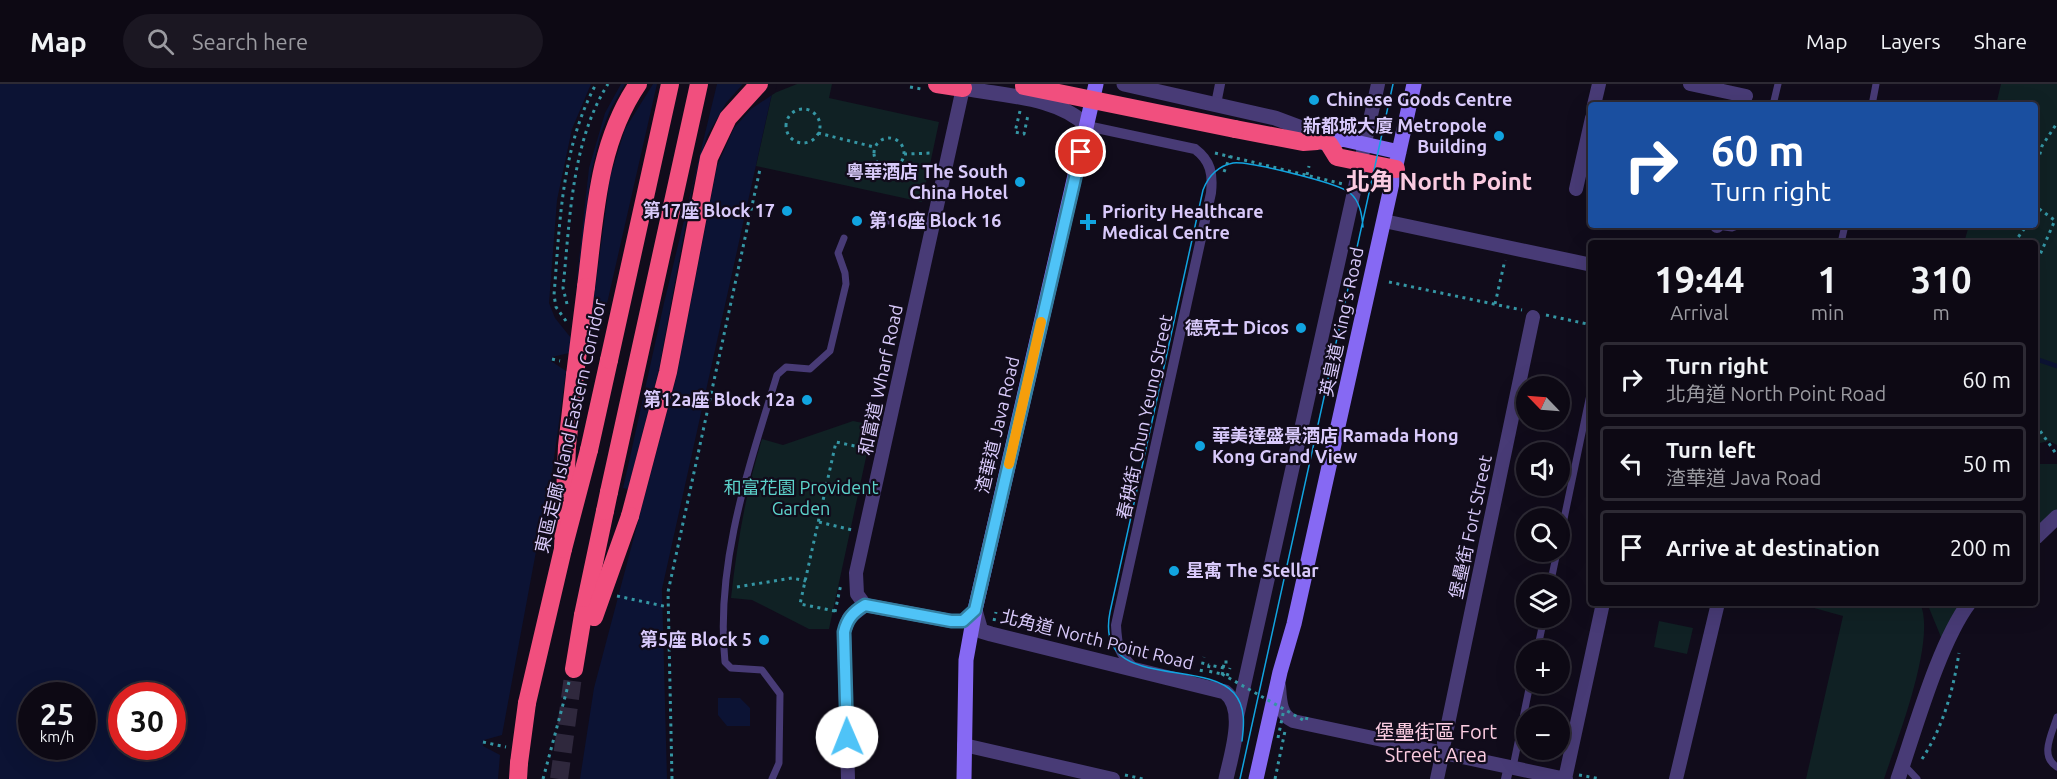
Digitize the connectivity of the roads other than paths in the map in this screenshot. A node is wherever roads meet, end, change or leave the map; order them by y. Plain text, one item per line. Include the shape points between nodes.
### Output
1 (638, 84) edge
2 (670, 84) edge
3 (699, 84) edge
4 (769, 84) edge
5 (937, 84) edge
6 (1016, 84) edge
7 (1096, 84) edge
8 (1124, 84) edge
9 (1220, 84) edge
10 (1378, 84) edge
11 (1414, 84) edge
12 (1599, 84) edge
13 (1690, 84) edge
14 (1778, 84) edge
15 (1876, 84) edge
16 (963, 88) junction
17 (753, 90) edge
18 (1746, 95) edge
19 (1595, 102) edge
20 (1774, 102) edge
21 (1873, 102) edge
22 (1216, 104) junction
23 (1087, 126) junction
24 (1323, 142) junction
25 (1588, 142) edge
26 (1365, 144) junction
27 (1398, 160) junction
28 (1361, 162) junction
29 (1576, 189) dead end
30 (889, 221) dead end
31 (1384, 221) junction
32 (933, 226) junction
33 (844, 238) dead end
34 (1588, 264) edge
35 (1536, 315) road end
36 (1588, 404) edge
37 (1566, 508) edge
38 (2057, 517) edge
39 (2038, 535) edge
40 (563, 549) junction
41 (865, 605) junction
42 (1602, 606) edge
43 (1710, 606) edge
44 (1717, 606) edge
45 (1967, 606) edge
46 (975, 610) junction
47 (1703, 661) junction
48 (1136, 669) junction
49 (1280, 672) junction
50 (1528, 694) edge
51 (2057, 717) edge
52 (1449, 721) dead end
53 (1235, 731) junction
54 (964, 745) junction
55 (1443, 747) junction
56 (2057, 767) edge
57 (1509, 771) edge
58 (1908, 774) edge
59 (518, 779) edge
60 (772, 779) edge
61 (848, 779) edge
62 (964, 779) edge
63 (1113, 779) edge
64 (1226, 779) edge
65 (1256, 779) edge
66 (1437, 779) edge
67 (1565, 779) edge
68 (1676, 779) edge

1 - 40 highway, bridge via 613,130 598,188 568,426
2 - 40 highway, 東區走廊 Island Eastern Corridor, bridge via 589,450
3 - 17 highway, bridge via 574,669 617,558 649,448 668,372 709,158 721,129
4 - 17 highway
5 - 16 highway
6 - 24 highway, bridge via 1303,142
7 - 23 main road, 渣華道 Java Road
8 - 22 street
9 - 22 street
10 - 26 street, 英皇道 King's Road
11 - 27 main road, 英皇道 King's Road
12 - 19 street
13 - 18 street
14 - 20 lane
15 - 21 lane
16 - 23 street via 1057,106
16 - 32 street, 和富道 Wharf Road
22 - 24 street via 1275,118 1306,130
23 - 46 main road, 渣華道 Java Road
23 - 48 street, 春秧街 Chun Yeung Street via 1195,149 1212,174 1116,625 1121,655
24 - 26 main road via 1342,139
24 - 28 highway via 1337,157
25 - 29 street
26 - 27 main road
26 - 28 street, 英皇道 King's Road
27 - 28 highway
27 - 31 main road, 英皇道 King's Road
28 - 53 street, 英皇道 King's Road
30 - 32 lane via 903,219
31 - 34 street
31 - 49 main road, 英皇道 King's Road
32 - 41 street, 和富道 Wharf Road via 856,573 857,594
33 - 60 lane via 838,254 846,284 832,346 810,369 786,367 777,375 744,480 732,539 725,596 726,662 731,668 762,670 778,688 779,763
35 - 55 street, 堡壘街 Fort Street
36 - 37 lane
38 - 39 street
40 - 59 highway, 東區走廊 Island Eastern Corridor, bridge via 528,703
41 - 46 street, 北角道 North Point Road via 951,621 963,621
41 - 61 street via 849,618 844,632
42 - 67 street
43 - 47 street via 1700,654
44 - 47 street
45 - 58 street via 1938,667
46 - 48 street, 北角道 North Point Road via 981,631
46 - 54 main road, 渣華道 Java Road via 966,660
47 - 68 street
48 - 53 street, 北角道 North Point Road via 1225,692 1235,704
49 - 55 street via 1280,704 1289,720
49 - 65 main road, 英皇道 King's Road
50 - 57 lane
51 - 56 lane via 2046,753
52 - 55 street, 堡壘街 Fort Street
53 - 64 street, 英皇道 King's Road
54 - 62 main road, 渣華道 Java Road
54 - 63 street
55 - 57 street
55 - 66 street, 堡壘街 Fort Street
57 - 67 street

